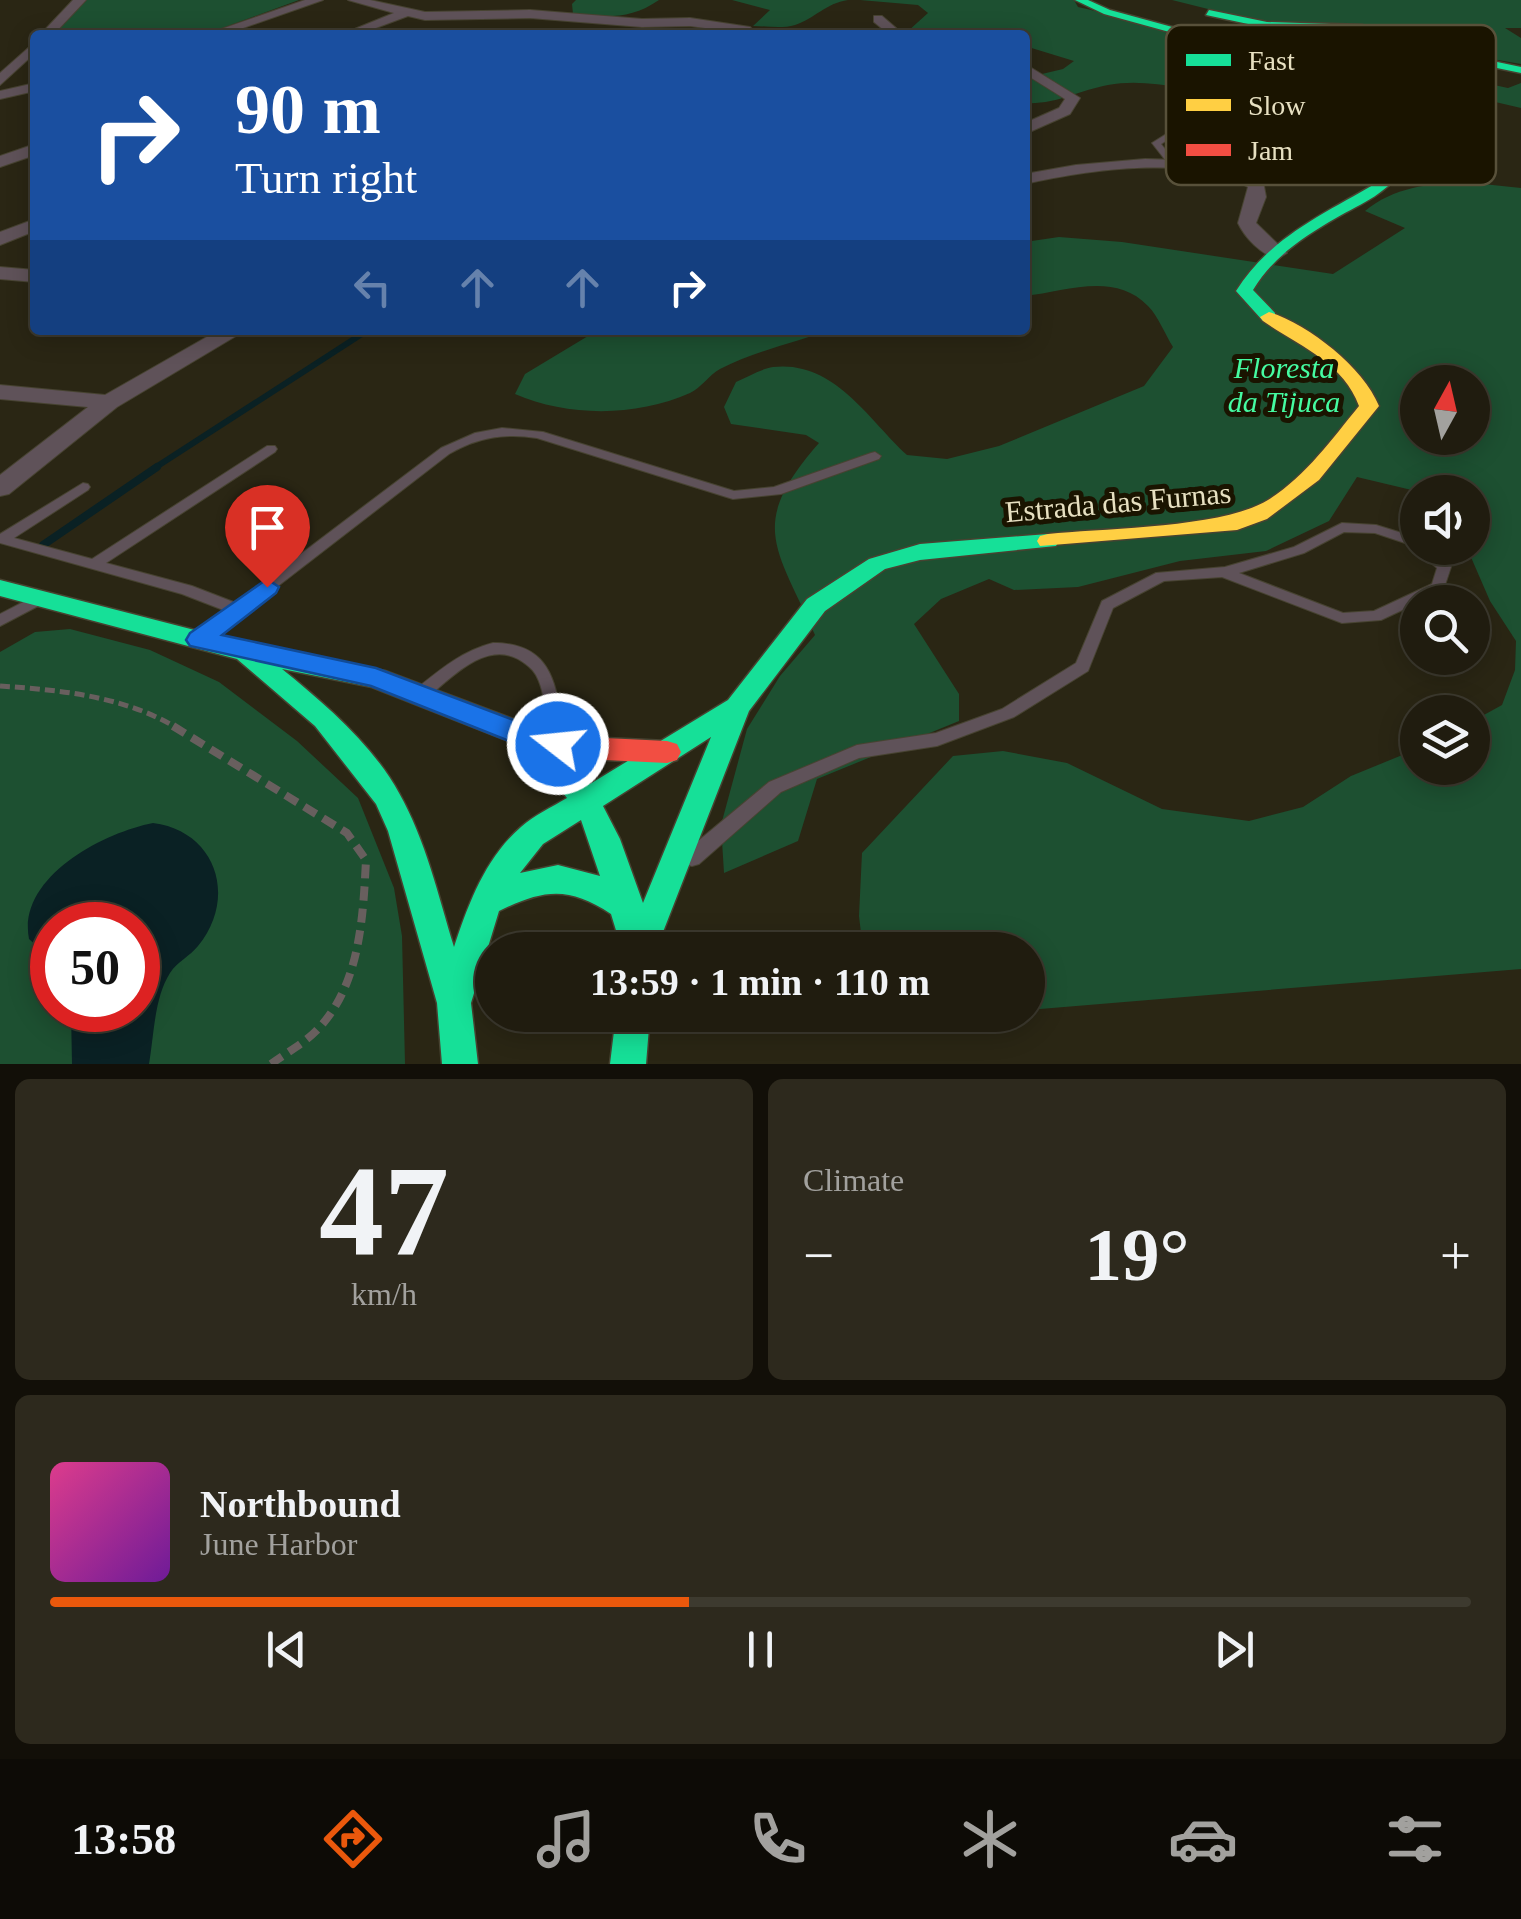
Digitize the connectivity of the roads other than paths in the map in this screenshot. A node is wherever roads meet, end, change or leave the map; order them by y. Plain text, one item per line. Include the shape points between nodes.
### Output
1 (80, 0) edge
2 (317, 0) edge
3 (354, 0) edge
4 (1080, 0) edge
5 (1184, 6) dead end
6 (404, 14) junction
7 (530, 14) junction
8 (878, 19) dead end
9 (642, 24) junction
10 (1293, 25) edge
11 (502, 27) dead end
12 (1166, 28) edge
13 (51, 30) edge
14 (225, 30) edge
15 (360, 30) edge
16 (629, 30) edge
17 (731, 30) edge
18 (892, 30) edge
19 (30, 51) edge
20 (1496, 65) edge
21 (1521, 70) edge
22 (1030, 71) edge
23 (0, 81) edge
24 (30, 88) edge
25 (0, 95) edge
26 (1030, 127) edge
27 (1166, 138) edge
28 (30, 151) edge
29 (1166, 155) edge
30 (0, 162) edge
31 (1166, 165) edge
32 (1034, 176) edge
33 (1254, 185) edge
34 (1384, 185) edge
35 (30, 226) edge
36 (0, 238) edge
37 (1276, 253) junction
38 (0, 273) edge
39 (30, 276) edge
40 (226, 335) edge
41 (0, 392) edge
42 (109, 402) junction
43 (271, 449) dead end
44 (875, 456) dead end
45 (82, 487) dead end
46 (0, 488) edge
47 (1400, 538) edge
48 (1, 539) edge
49 (1442, 565) edge
50 (93, 566) junction
51 (1225, 572) junction
52 (0, 588) edge
53 (40, 598) junction
54 (238, 610) junction
55 (0, 621) edge
56 (199, 640) junction
57 (244, 652) junction
58 (422, 692) junction
59 (737, 707) junction
60 (519, 733) junction
61 (558, 744) junction
62 (670, 752) junction
63 (586, 801) junction
64 (665, 882) junction
65 (485, 902) junction
66 (629, 908) junction
67 (635, 932) edge
68 (646, 932) edge
69 (454, 1002) junction
70 (631, 1032) edge
71 (460, 1064) edge
72 (628, 1064) edge

1 - 13 street
2 - 14 street
3 - 6 street
4 - 12 main road, Estrada das Furnas
5 - 10 main road via 1247,23
6 - 7 street
6 - 15 street
7 - 9 street
7 - 11 street
8 - 18 street
9 - 16 street
9 - 17 street via 690,22
19 - 23 street
20 - 21 main road
22 - 26 street via 1072,98 1066,112
24 - 25 street
27 - 29 lane via 1156,144
28 - 30 street
31 - 32 street
33 - 37 street via 1258,193 1246,224
34 - 37 main road, Estrada das Furnas
35 - 36 street
37 - 59 main road, Estrada das Furnas via 1246,282 1249,301 1357,376 1369,396 1362,418 1291,498 1237,523 964,545 877,564 816,605
38 - 39 street
40 - 42 street
41 - 42 street
42 - 46 street
43 - 50 lane
44 - 54 lane via 776,490 733,495 539,435 482,434 445,450
45 - 48 lane
47 - 51 lane via 1342,527 1299,550
48 - 50 lane
49 - 51 lane via 1438,587 1376,616 1342,618
50 - 54 lane
51 - 64 lane via 1161,576 1107,605 1082,667 1008,714 937,739 857,752 775,787
52 - 53 main road
53 - 55 lane
53 - 56 main road
54 - 56 lane
56 - 57 main road
57 - 58 main road
57 - 69 main road via 325,719 387,798
58 - 60 main road
58 - 61 lane via 470,656 509,648 544,674
59 - 62 main road, Estrada das Furnas
59 - 64 main road, Estrada das Furnas
60 - 61 main road
60 - 63 main road
61 - 62 main road
62 - 63 main road, Estrada das Furnas
63 - 65 main road, Estrada das Furnas via 516,848
63 - 66 main road
64 - 66 lane
64 - 68 main road, Estrada das Furnas
65 - 66 main road via 523,883 571,875
65 - 69 main road, Estrada das Furnas
66 - 67 main road
69 - 71 main road
70 - 72 main road

